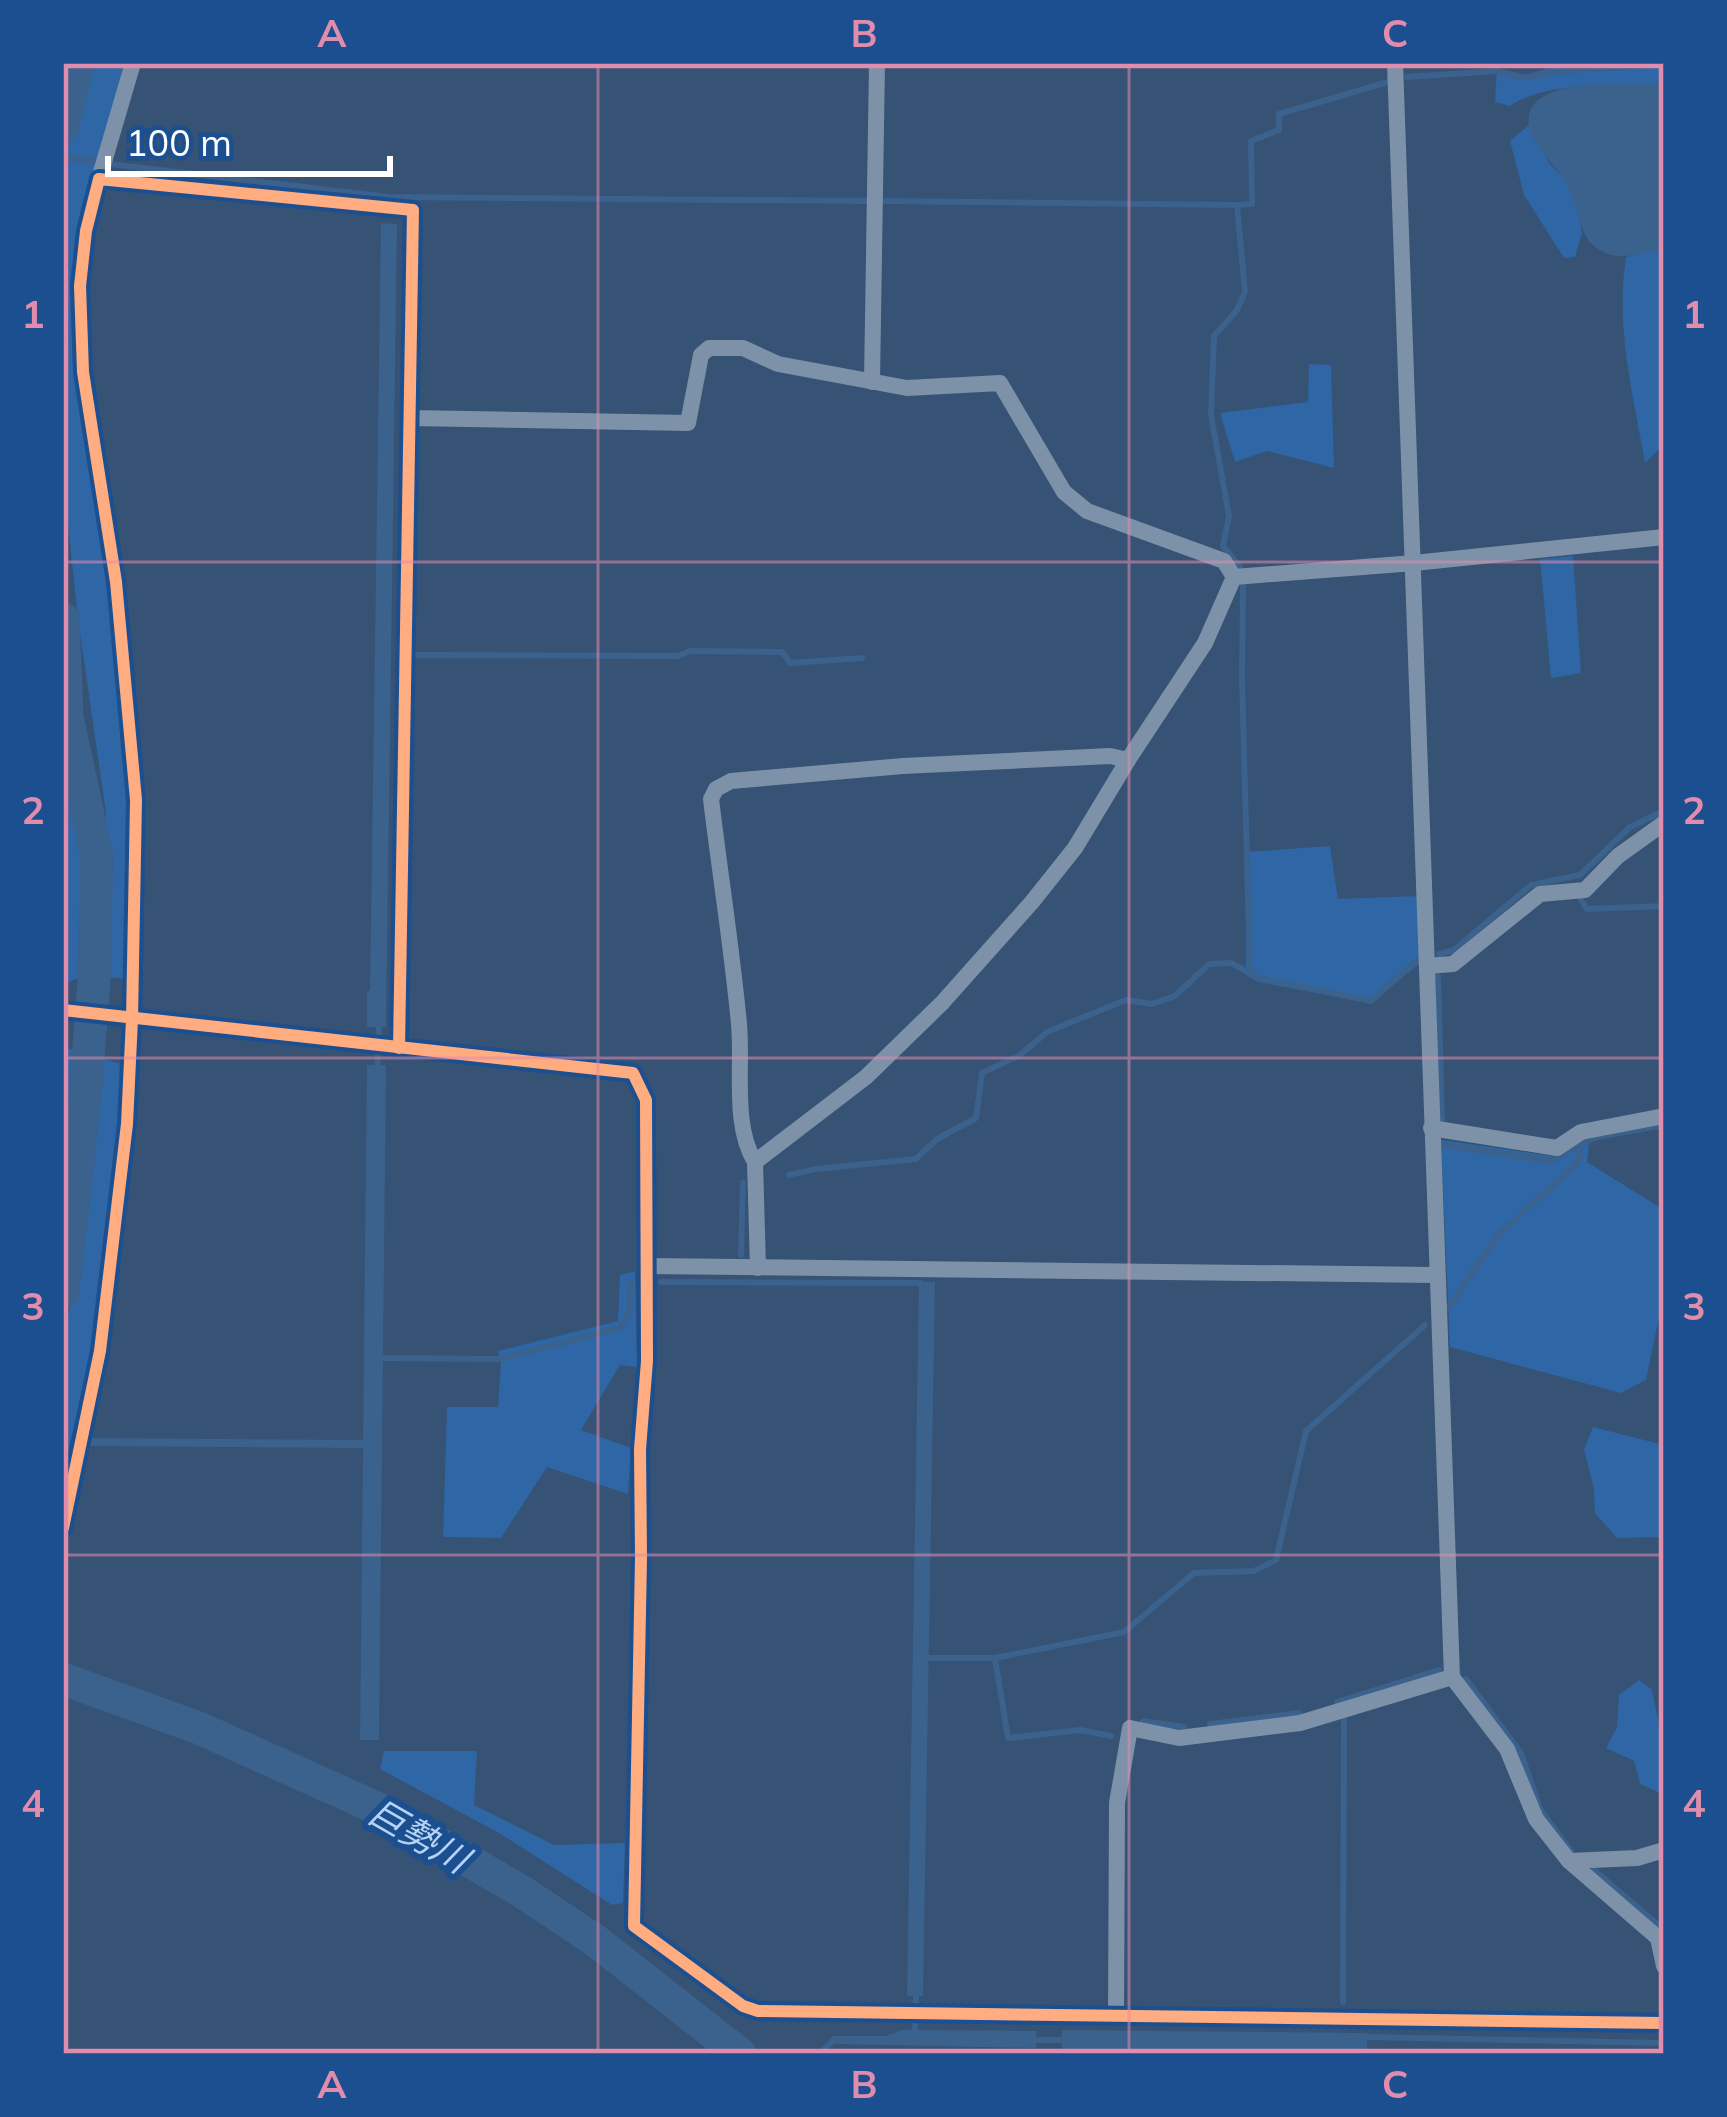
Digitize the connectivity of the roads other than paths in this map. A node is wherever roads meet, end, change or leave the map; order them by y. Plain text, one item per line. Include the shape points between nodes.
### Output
1 (133, 63) edge
2 (877, 63) edge
3 (1395, 63) edge
4 (99, 179) junction
5 (872, 382) junction
6 (410, 418) junction
7 (1664, 537) edge
8 (1414, 563) junction
9 (1234, 577) junction
10 (1128, 760) junction
11 (1664, 823) edge
12 (1427, 966) junction
13 (66, 1010) edge
14 (126, 1018) junction
15 (385, 1046) junction
16 (1664, 1116) edge
17 (1431, 1128) junction
18 (755, 1162) junction
19 (647, 1266) junction
20 (758, 1268) junction
21 (1436, 1276) junction
22 (63, 1528) edge
23 (1452, 1677) junction
24 (1664, 1850) edge
25 (1569, 1862) junction
26 (1664, 1966) edge
27 (1115, 2016) junction
28 (1664, 2023) edge

1 - 4 street
2 - 5 street
3 - 8 street
4 - 6 street via 413,210
4 - 14 street via 80,286 83,372 116,582 136,800
5 - 6 street via 778,364 743,348 709,348 688,423
5 - 9 street via 1000,382 1064,492 1087,512 1224,561
6 - 15 street
7 - 8 street
8 - 9 street
8 - 12 street
9 - 10 street via 1205,643
10 - 18 street via 1075,848 942,1003 866,1077
10 - 18 street via 903,766 716,789 744,1129
11 - 12 street via 1585,890 1540,894 1453,964
12 - 17 street
13 - 14 street
14 - 15 street
14 - 22 street via 128,1124 114,1238
15 - 19 street via 633,1073 646,1100
16 - 17 street via 1581,1132 1557,1148
17 - 21 street
18 - 20 street
19 - 20 street
19 - 27 street via 634,1926 758,2011
20 - 21 street
21 - 23 street
23 - 25 street via 1507,1749 1535,1819
23 - 27 street via 1300,1724 1178,1738 1130,1728 1117,1803
24 - 25 street
25 - 26 street via 1658,1938
27 - 28 street

